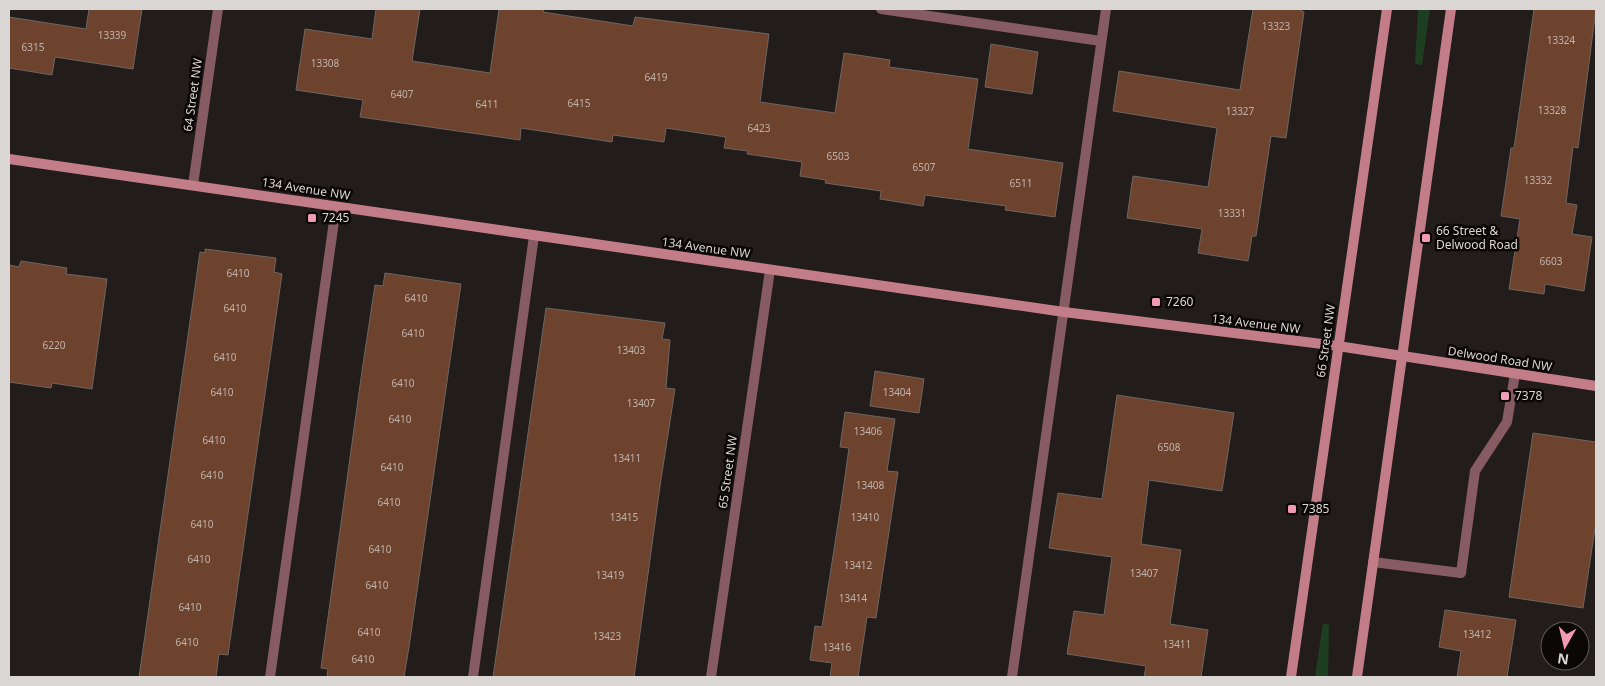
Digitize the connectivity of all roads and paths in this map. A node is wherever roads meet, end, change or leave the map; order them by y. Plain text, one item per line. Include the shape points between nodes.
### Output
1 (218, 9) edge
2 (881, 9) edge
3 (1106, 9) edge
4 (1387, 9) edge
5 (1451, 9) edge
6 (1101, 41) junction
7 (9, 159) edge
8 (192, 185) junction
9 (336, 207) junction
10 (534, 236) junction
11 (770, 270) junction
12 (1064, 312) junction
13 (1338, 346) junction
14 (1401, 356) junction
15 (1515, 374) junction
16 (1596, 386) edge
17 (1373, 562) junction
18 (270, 677) edge
19 (473, 677) edge
20 (711, 677) edge
21 (1012, 677) edge
22 (1291, 677) edge
23 (1357, 677) edge

1 - 8 street, 64 Street NW
2 - 6 street
3 - 6 street
4 - 13 street, 66 Street NW
5 - 14 street
6 - 12 street
7 - 8 street, 134 Avenue NW
8 - 9 street, 134 Avenue NW
9 - 10 street, 134 Avenue NW
9 - 18 street
10 - 11 street, 134 Avenue NW
10 - 19 street
11 - 12 street, 134 Avenue NW
11 - 20 street, 65 Street NW
12 - 13 street, 134 Avenue NW
12 - 21 street
13 - 14 street, 134 Avenue NW
13 - 22 street, 66 Street NW
14 - 15 street, Delwood Road NW
14 - 17 street
15 - 16 street, Delwood Road NW
15 - 17 street via 1507,422 1475,471 1461,573
17 - 23 street

